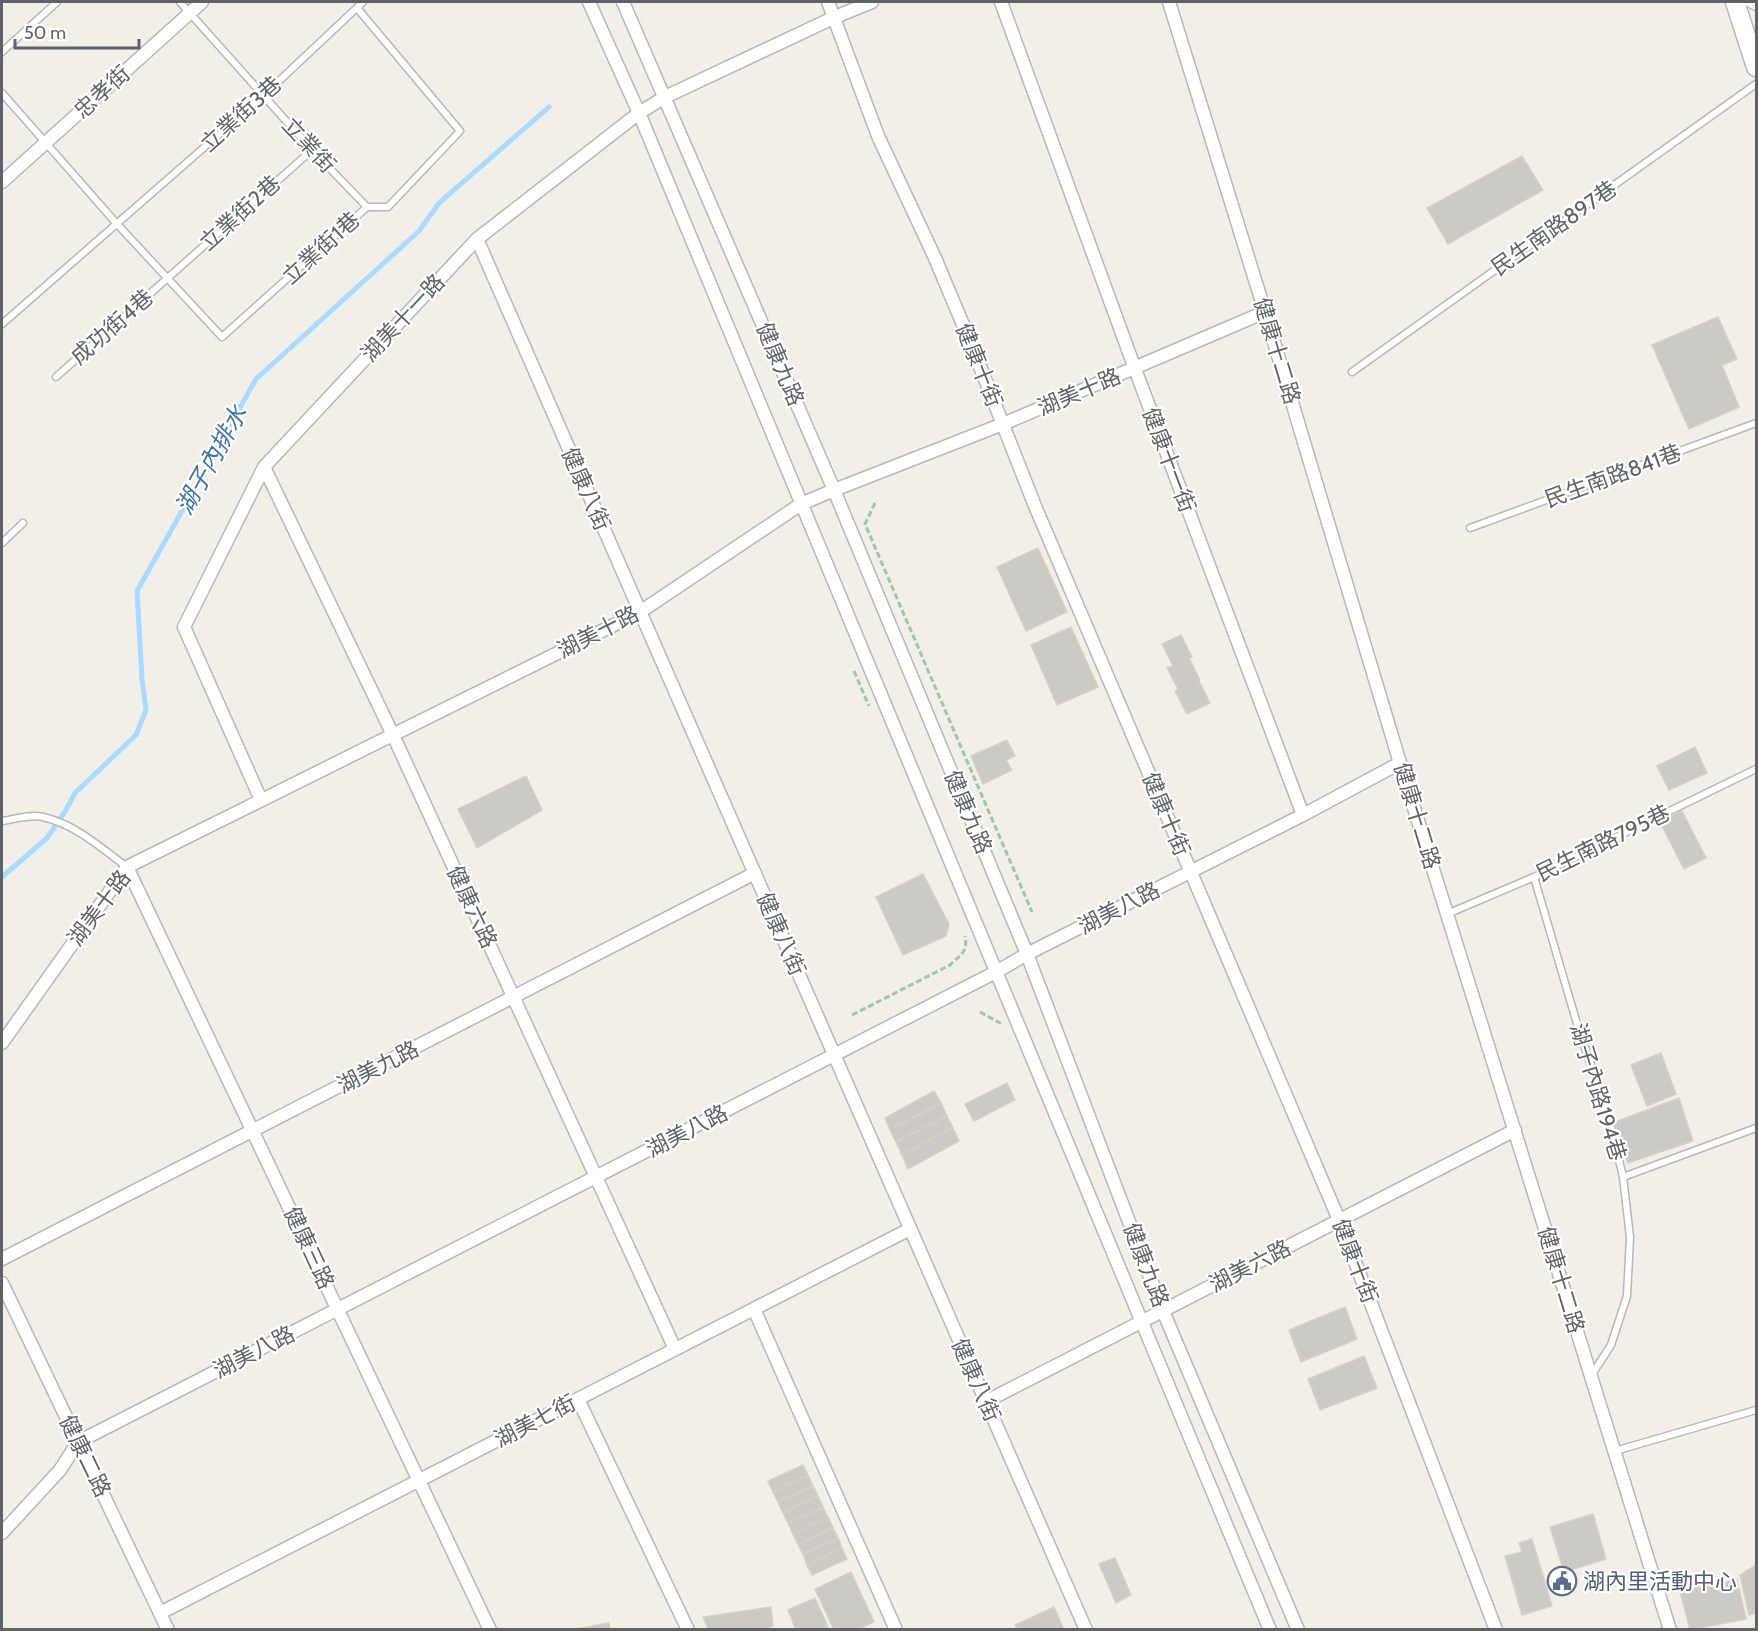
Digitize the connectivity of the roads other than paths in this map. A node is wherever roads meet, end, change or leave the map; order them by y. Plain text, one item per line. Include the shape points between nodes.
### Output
1 (57, 2) edge
2 (180, 2) edge
3 (202, 2) edge
4 (363, 2) edge
5 (590, 2) edge
6 (622, 2) edge
7 (828, 2) edge
8 (872, 2) edge
9 (1001, 2) edge
10 (1169, 2) edge
11 (1735, 2) edge
12 (1746, 2) edge
13 (1756, 7) edge
14 (357, 8) junction
15 (190, 13) junction
16 (835, 17) junction
17 (2, 52) edge
18 (1756, 67) edge
19 (1756, 84) edge
20 (2, 93) edge
21 (263, 96) junction
22 (665, 97) junction
23 (639, 113) junction
24 (46, 142) junction
25 (312, 150) junction
26 (2, 182) edge
27 (367, 207) junction
28 (117, 224) junction
29 (477, 239) junction
30 (168, 277) junction
31 (1265, 312) junction
32 (2, 324) edge
33 (1135, 369) junction
34 (1352, 372) dead end
35 (56, 377) dead end
36 (1756, 423) edge
37 (1003, 424) junction
38 (264, 467) junction
39 (834, 490) junction
40 (801, 504) junction
41 (23, 523) dead end
42 (1470, 528) dead end
43 (2, 543) edge
44 (640, 612) junction
45 (393, 735) junction
46 (1400, 763) junction
47 (1756, 770) edge
48 (261, 800) junction
49 (1303, 815) junction
50 (2, 821) edge
51 (127, 867) junction
52 (1191, 872) junction
53 (755, 873) junction
54 (1534, 877) junction
55 (1447, 914) junction
56 (1027, 954) junction
57 (996, 972) junction
58 (513, 997) junction
59 (2, 1043) edge
60 (834, 1055) junction
61 (1756, 1128) edge
62 (1515, 1130) junction
63 (253, 1131) junction
64 (596, 1177) junction
65 (1623, 1177) junction
66 (1340, 1220) junction
67 (910, 1229) junction
68 (2, 1259) edge
69 (2, 1283) edge
70 (338, 1309) junction
71 (754, 1309) junction
72 (1163, 1311) junction
73 (1142, 1322) junction
74 (675, 1349) junction
75 (1591, 1377) junction
76 (578, 1399) junction
77 (985, 1402) junction
78 (1756, 1410) edge
79 (78, 1442) junction
80 (1614, 1451) junction
81 (419, 1480) junction
82 (2, 1533) edge
83 (160, 1613) junction
84 (168, 1629) edge
85 (489, 1629) edge
86 (688, 1629) edge
87 (896, 1629) edge
88 (1086, 1629) edge
89 (1270, 1629) edge
90 (1298, 1629) edge
91 (1496, 1629) edge
92 (1670, 1629) edge

1 - 17 lane
2 - 15 lane, 立業街
3 - 15 street, 忠孝街
4 - 14 lane, 立業街3巷
5 - 23 street
6 - 22 street, 健康九路
7 - 16 street, 健康十街
8 - 16 street, 湖美十一路
9 - 33 street, 健康十一街
10 - 31 street, 健康十二路
11 - 18 main road
12 - 13 lane
14 - 21 lane, 立業街3巷
14 - 27 lane, 立業街1巷 via 460,131 388,207
15 - 21 lane, 立業街
15 - 24 street, 忠孝街
16 - 22 street, 湖美十一路
16 - 37 street, 健康十街 via 878,136 935,258
19 - 34 lane, 民生南路897巷
20 - 24 lane
21 - 25 lane, 立業街
21 - 28 lane, 立業街3巷
22 - 23 street, 湖美十一路
22 - 39 street, 健康九路
23 - 29 street, 湖美十一路
23 - 40 street
24 - 26 street, 忠孝街
24 - 28 lane
25 - 27 lane, 立業街
25 - 30 lane, 立業街2巷
27 - 30 lane, 立業街1巷 via 222,337
28 - 30 lane
28 - 32 lane, 立業街3巷
29 - 38 street, 湖美十一路
29 - 44 street, 健康八街
30 - 35 lane, 成功街4巷
31 - 33 street, 湖美十路
31 - 46 street, 健康十二路
33 - 37 street, 湖美十路
33 - 49 street, 健康十一街
36 - 42 lane, 民生南路841巷
37 - 39 street, 湖美十路
37 - 52 street, 健康十街
38 - 45 street, 健康六路
38 - 48 street, 湖美十一路 via 184,627
39 - 40 street, 湖美十路
39 - 56 street, 健康九路
40 - 44 street, 湖美十路
40 - 57 street
41 - 43 lane
44 - 45 street, 湖美十路
44 - 53 street, 健康八街
45 - 48 street, 湖美十路
45 - 58 street, 健康六路
46 - 49 street, 湖美八路
46 - 55 street, 健康十二路
47 - 54 lane, 民生南路795巷
48 - 51 street, 湖美十路
49 - 52 street, 湖美八路
50 - 51 lane via 42,817 71,826
51 - 59 street, 湖美十路
51 - 63 street, 健康三路
52 - 56 street, 湖美八路
52 - 66 street, 健康十街
53 - 58 street, 湖美九路
53 - 60 street, 健康八街
54 - 55 lane, 民生南路795巷
54 - 65 lane, 湖子內路194巷 via 1580,1034 1607,1109
55 - 62 street, 健康十二路
56 - 57 street, 湖美八路
56 - 72 street, 健康九路
57 - 60 street, 湖美八路
57 - 73 street
58 - 63 street, 湖美九路
58 - 64 street, 健康六路
60 - 64 street, 湖美八路
60 - 67 street, 健康八街
61 - 65 lane
62 - 66 street, 湖美六路
62 - 75 street, 健康十二路
63 - 68 street, 湖美九路
63 - 70 street, 健康三路
64 - 70 street, 湖美八路
64 - 74 street, 健康六路
65 - 75 lane, 湖子內路194巷 via 1630,1237 1627,1296 1611,1345
66 - 72 street, 湖美六路
66 - 91 street, 健康十街
67 - 71 street, 湖美七街
67 - 77 street, 健康八街
69 - 79 street, 健康二路
70 - 79 street, 湖美八路
70 - 81 street, 健康三路
71 - 74 street, 湖美七街
71 - 87 street
72 - 73 street, 湖美六路
72 - 90 street, 健康九路
73 - 77 street, 湖美六路
73 - 89 street
74 - 76 street, 湖美七街
75 - 80 street, 健康十二路
76 - 81 street, 湖美七街
76 - 86 street
77 - 88 street, 健康八街
78 - 80 lane
79 - 82 street via 60,1470
79 - 83 street, 健康二路
80 - 92 street, 健康十二路
81 - 83 street, 湖美七街
81 - 85 street, 健康三路
83 - 84 street, 健康二路

